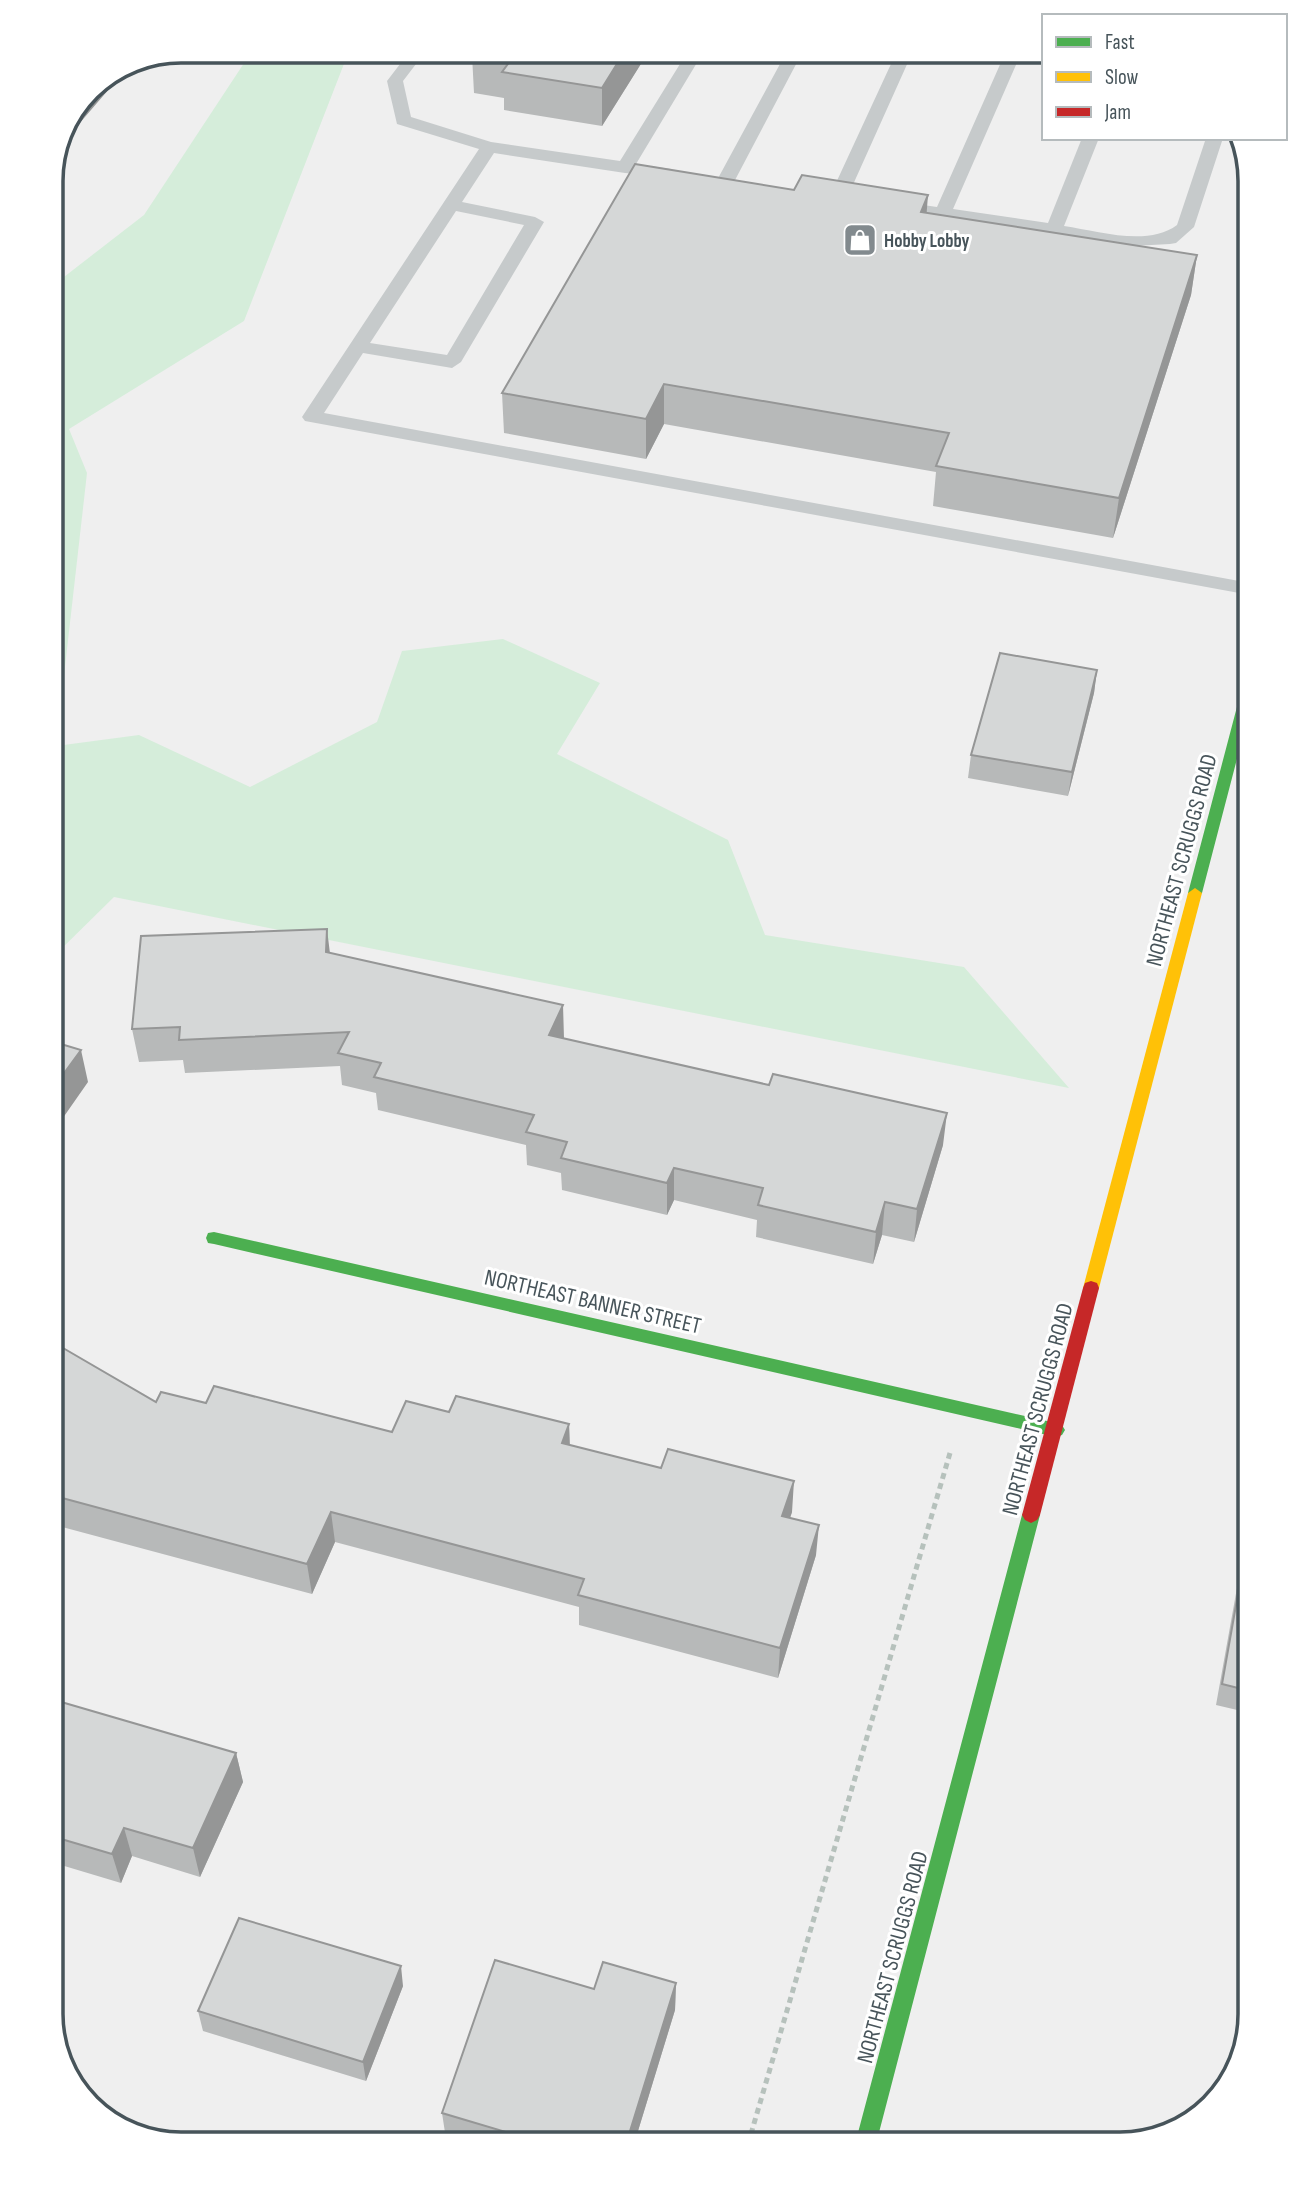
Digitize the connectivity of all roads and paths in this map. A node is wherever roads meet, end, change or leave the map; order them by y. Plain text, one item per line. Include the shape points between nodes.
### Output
1 (409, 63) edge
2 (689, 63) edge
3 (789, 63) edge
4 (900, 63) edge
5 (1009, 63) edge
6 (1090, 140) edge
7 (1214, 140) edge
8 (489, 147) junction
9 (625, 168) junction
10 (687, 177) edge
11 (725, 182) edge
12 (838, 198) edge
13 (877, 204) edge
14 (451, 205) junction
15 (943, 213) junction
16 (1055, 229) junction
17 (358, 347) junction
18 (1238, 587) edge
19 (1238, 730) edge
20 (214, 1238) dead end
21 (963, 1408) junction
22 (1056, 1430) junction
23 (752, 2132) edge
24 (868, 2132) edge

1 - 8 lane via 395,81 403,120
2 - 9 lane
3 - 11 lane
4 - 12 lane
5 - 15 lane
6 - 16 lane
7 - 16 lane via 1185,227 1170,239 1133,240
8 - 9 lane
8 - 14 lane
9 - 10 lane
13 - 15 lane
14 - 17 lane
14 - 17 lane via 535,222 452,362
15 - 16 lane
17 - 18 lane via 312,417
19 - 22 street, NORTHEAST SCRUGGS ROAD
20 - 21 street, NORTHEAST BANNER STREET
21 - 22 street, NORTHEAST BANNER STREET
21 - 23 path
22 - 24 street, NORTHEAST SCRUGGS ROAD

